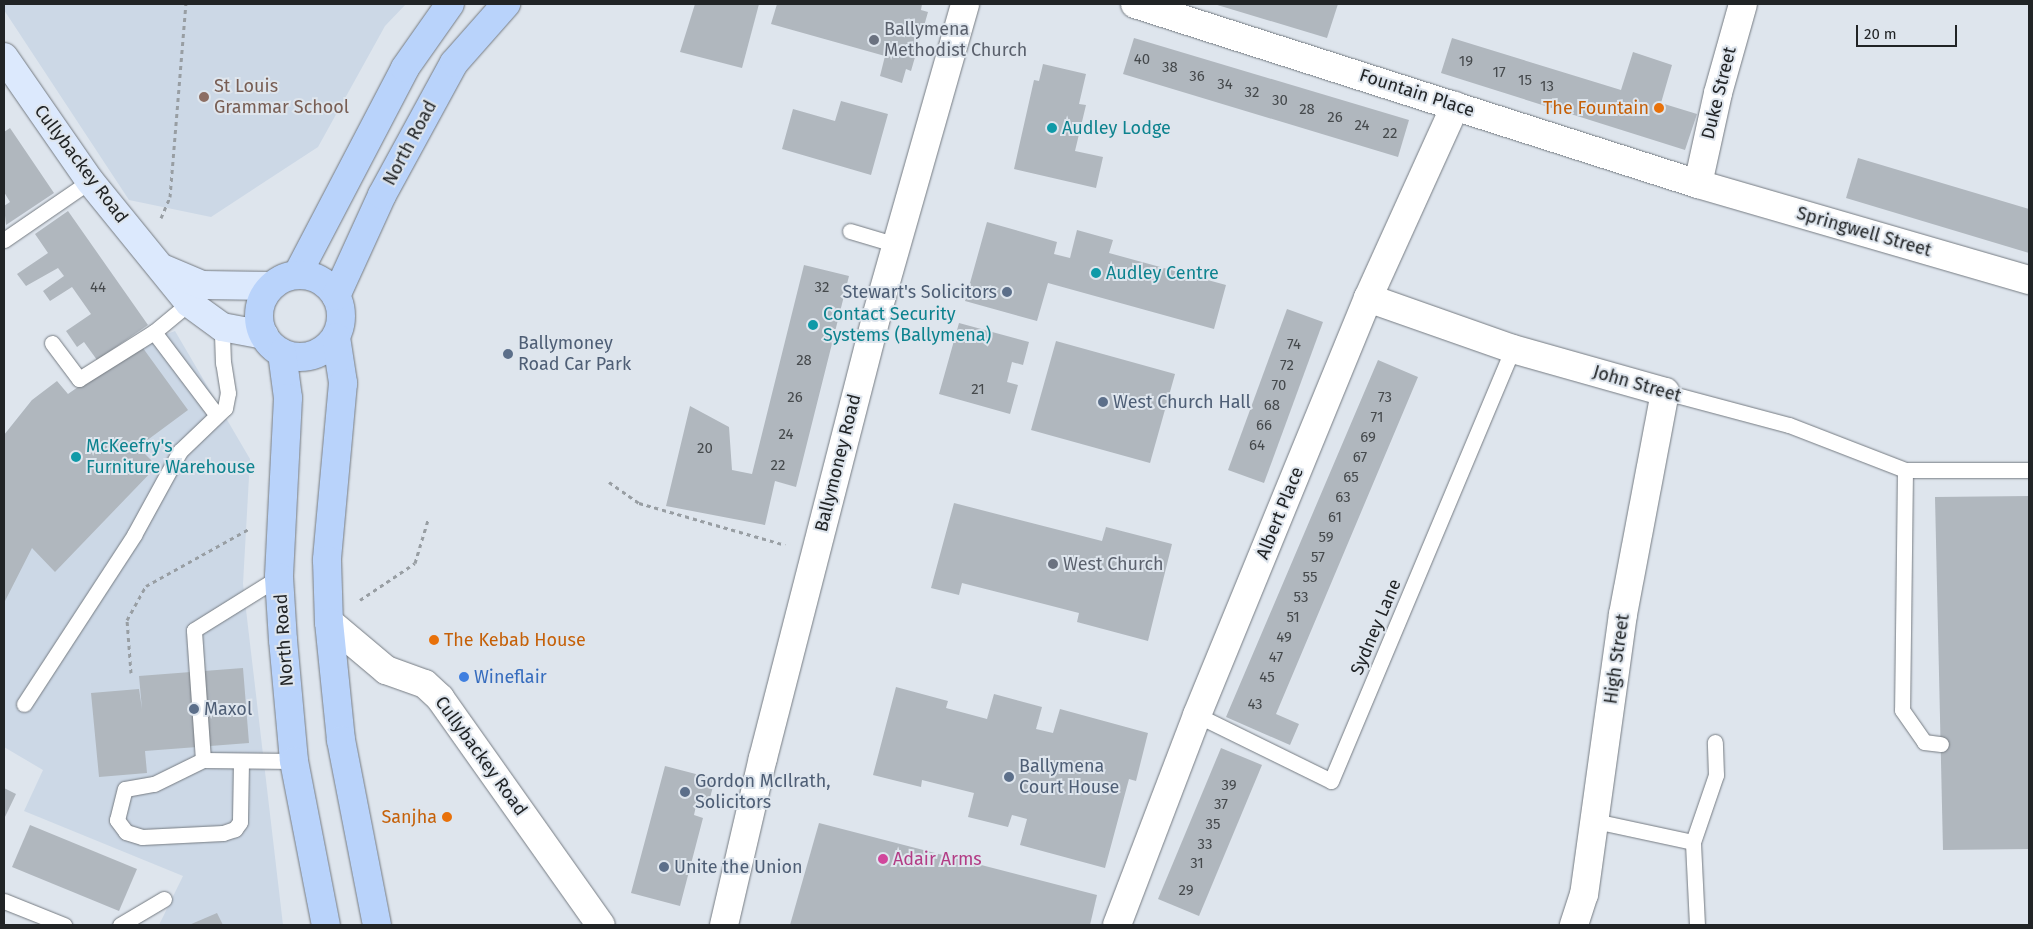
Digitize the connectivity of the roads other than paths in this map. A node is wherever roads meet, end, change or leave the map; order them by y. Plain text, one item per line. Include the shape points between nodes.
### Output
1 (450, 4) edge
2 (506, 4) edge
3 (965, 4) edge
4 (1135, 4) edge
5 (1743, 4) edge
6 (4, 57) edge
7 (1455, 106) junction
8 (90, 181) junction
9 (1698, 184) junction
10 (850, 231) dead end
11 (4, 240) edge
12 (897, 245) junction
13 (155, 259) junction
14 (297, 275) junction
15 (2029, 280) edge
16 (271, 286) junction
17 (336, 296) junction
18 (1368, 298) junction
19 (189, 303) junction
20 (222, 328) junction
21 (154, 332) junction
22 (336, 336) junction
23 (52, 343) dead end
24 (273, 344) junction
25 (1512, 349) junction
26 (1665, 392) junction
27 (216, 414) junction
28 (1905, 470) junction
29 (2029, 470) edge
30 (279, 577) junction
31 (329, 622) junction
32 (24, 704) dead end
33 (1196, 715) junction
34 (1714, 742) dead end
35 (1941, 744) dead end
36 (202, 760) junction
37 (241, 762) junction
38 (294, 762) junction
39 (1595, 820) junction
40 (1693, 842) junction
41 (164, 899) dead end
42 (4, 901) edge
43 (38, 920) edge
44 (64, 925) edge
45 (120, 925) edge
46 (326, 925) edge
47 (377, 925) edge
48 (601, 925) edge
49 (724, 925) edge
50 (1117, 925) edge
51 (1574, 925) edge
52 (1697, 925) edge

1 - 14 main road via 405,68
2 - 17 main road, North Road via 450,70 378,203
3 - 12 street, Ballymoney Road
4 - 7 street, Fountain Place
5 - 9 street, Duke Street via 1718,93
6 - 8 main road, Cullybackey Road
7 - 9 street, Fountain Place
7 - 18 street, Albert Place
8 - 11 lane
8 - 13 main road, Cullybackey Road
9 - 15 street, Springwell Street
10 - 12 lane
12 - 49 street, Ballymoney Road via 815,552
13 - 16 main road, Cullybackey Road via 202,285
13 - 19 main road, Cullybackey Road
14 - 16 main road
14 - 17 main road via 320,280
16 - 24 main road via 259,309
17 - 22 main road via 341,323
18 - 25 street, John Street
18 - 33 street, Albert Place
19 - 20 main road, Cullybackey Road
19 - 21 lane
20 - 24 main road, Cullybackey Road
20 - 27 lane via 228,398 224,408
21 - 23 lane via 79,379
21 - 27 lane
22 - 24 main road via 328,346 312,355 294,356
22 - 31 main road via 343,383 327,560
24 - 30 main road, North Road via 288,398
25 - 26 street, John Street
25 - 33 lane, Sydney Lane via 1331,782
26 - 28 lane, John Street via 1789,425
26 - 39 street, High Street via 1623,614
27 - 32 lane via 180,451 134,535
28 - 29 lane
28 - 35 lane via 1902,710 1924,742
30 - 36 lane via 194,630
30 - 38 main road, North Road
31 - 47 main road via 341,740
31 - 48 street, Cullybackey Road via 386,670 425,684 440,698
33 - 50 street, Albert Place
34 - 40 lane via 1716,775
36 - 37 lane
36 - 37 lane via 154,784 125,788 117,820 126,832 142,837 222,834 235,829 240,822
37 - 38 lane
38 - 46 main road, North Road
39 - 40 lane
39 - 51 street, High Street via 1584,894
40 - 52 lane
41 - 45 lane
42 - 43 lane
43 - 44 lane

